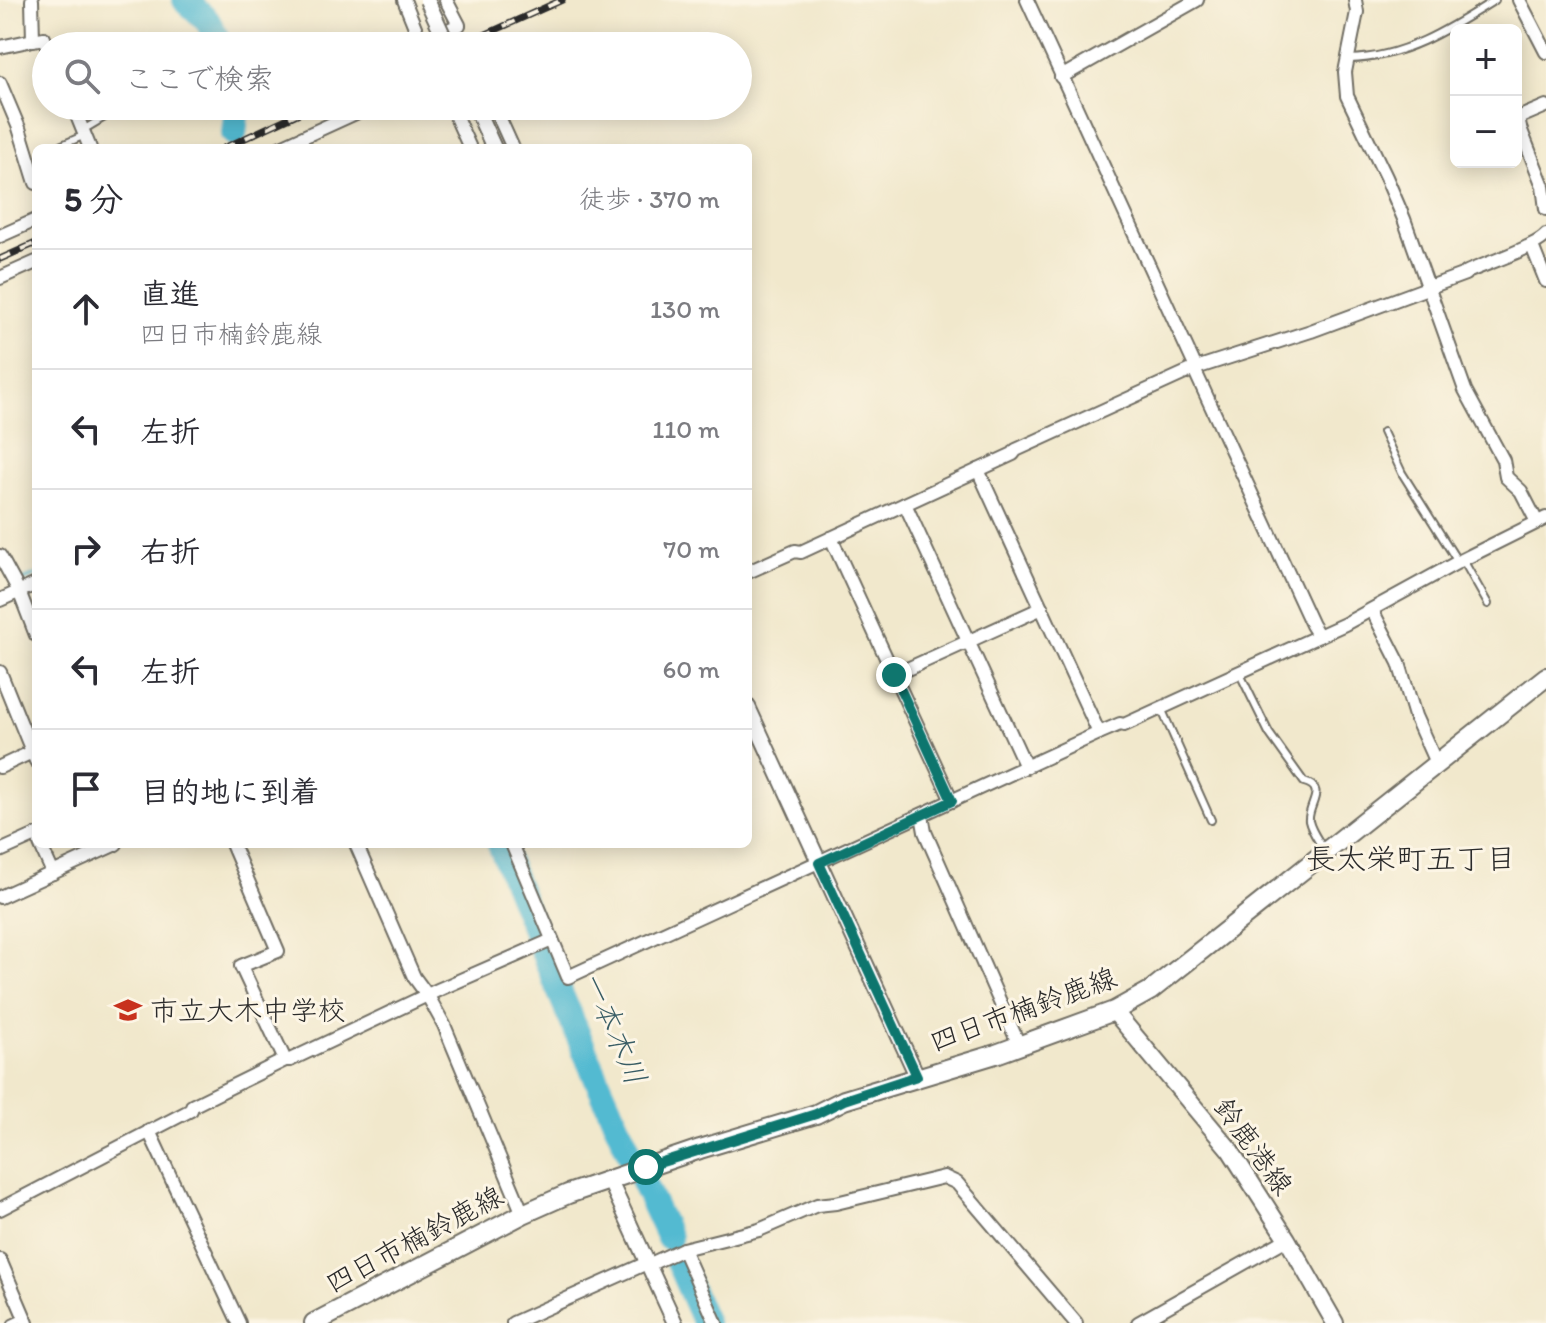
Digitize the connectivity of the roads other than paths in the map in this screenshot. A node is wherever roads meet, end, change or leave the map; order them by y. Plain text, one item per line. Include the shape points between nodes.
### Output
1 (32, 0) edge
2 (404, 0) edge
3 (427, 0) edge
4 (446, 0) edge
5 (1027, 0) edge
6 (1197, 0) edge
7 (1355, 0) edge
8 (1495, 0) edge
9 (1519, 0) edge
10 (33, 32) edge
11 (417, 32) edge
12 (442, 32) edge
13 (443, 32) edge
14 (32, 40) edge
15 (0, 47) edge
16 (1546, 52) edge
17 (1347, 59) junction
18 (1061, 77) junction
19 (0, 83) edge
20 (1546, 106) edge
21 (107, 120) edge
22 (340, 120) edge
23 (457, 120) edge
24 (481, 120) edge
25 (500, 120) edge
26 (86, 138) edge
27 (288, 144) edge
28 (468, 144) edge
29 (492, 144) edge
30 (511, 144) edge
31 (32, 158) edge
32 (1546, 209) edge
33 (32, 222) edge
34 (1546, 235) edge
35 (0, 236) edge
36 (1532, 246) junction
37 (32, 264) edge
38 (0, 278) edge
39 (1546, 281) edge
40 (1428, 288) junction
41 (1195, 369) junction
42 (1383, 432) dead end
43 (978, 470) junction
44 (905, 504) junction
45 (1542, 520) edge
46 (831, 538) junction
47 (0, 556) edge
48 (1460, 561) junction
49 (752, 570) edge
50 (32, 584) edge
51 (16, 586) junction
52 (0, 600) edge
53 (1488, 604) dead end
54 (1042, 608) junction
55 (1372, 610) junction
56 (32, 625) edge
57 (1319, 636) junction
58 (967, 642) junction
59 (1239, 672) junction
60 (894, 675) junction
61 (1546, 677) edge
62 (1, 680) edge
63 (1161, 708) junction
64 (752, 716) edge
65 (1099, 733) junction
66 (32, 752) edge
67 (32, 758) edge
68 (1437, 765) junction
69 (0, 767) edge
70 (1026, 767) junction
71 (952, 801) junction
72 (922, 815) junction
73 (1211, 820) dead end
74 (32, 837) edge
75 (42, 848) edge
76 (107, 848) edge
77 (234, 848) edge
78 (358, 848) edge
79 (514, 848) edge
80 (0, 851) edge
81 (1325, 853) junction
82 (819, 863) junction
83 (53, 873) junction
84 (0, 897) edge
85 (552, 940) junction
86 (428, 996) junction
87 (1114, 1011) junction
88 (1019, 1045) junction
89 (285, 1060) junction
90 (917, 1076) junction
91 (149, 1131) junction
92 (609, 1179) junction
93 (0, 1209) edge
94 (523, 1214) junction
95 (1287, 1239) junction
96 (683, 1249) junction
97 (1, 1264) edge
98 (647, 1264) junction
99 (26, 1320) edge
100 (12, 1323) edge
101 (239, 1323) edge
102 (314, 1323) edge
103 (513, 1323) edge
104 (675, 1323) edge
105 (716, 1323) edge
106 (1076, 1323) edge
107 (1138, 1323) edge
108 (1335, 1323) edge

1 - 10 street
2 - 11 street
3 - 12 street, bridge
4 - 13 street via 459,25
5 - 18 street
6 - 18 street
7 - 17 street
8 - 17 lane via 1414,46 1368,59
9 - 16 street
14 - 15 street
17 - 40 street via 1347,96 1398,205
18 - 41 street
19 - 31 street
20 - 32 street via 1518,118
21 - 26 lane
22 - 27 street
23 - 28 street
24 - 29 street
25 - 30 street
33 - 35 street
34 - 36 street
36 - 39 street
36 - 40 street
37 - 38 street
40 - 41 street
40 - 45 street via 1465,390 1503,460 1506,477
41 - 43 street
41 - 57 street
42 - 48 lane via 1402,473
43 - 44 street
43 - 54 street
44 - 46 street
44 - 58 street
45 - 48 street
46 - 49 street
46 - 60 street
47 - 51 street
48 - 53 lane
48 - 55 street
50 - 51 street
51 - 52 street
51 - 56 street
54 - 58 street
54 - 65 street
55 - 57 street
55 - 68 street via 1399,663
57 - 59 street
58 - 60 street
58 - 70 street
59 - 63 street
59 - 81 lane via 1269,733 1304,782 1315,789 1309,820
60 - 71 street
61 - 68 main road, 四日市楠鈴鹿線
62 - 66 street
63 - 65 street
63 - 73 lane
64 - 82 street
65 - 70 street
67 - 69 street
68 - 81 main road, 四日市楠鈴鹿線
70 - 71 street
71 - 72 street
72 - 82 street
72 - 88 street
74 - 80 street
75 - 83 street
76 - 83 street
77 - 89 street via 278,951 241,966
78 - 86 street via 414,977
79 - 85 street
81 - 87 main road, 四日市楠鈴鹿線 via 1150,991
82 - 85 street via 568,977
82 - 90 street
83 - 84 street
85 - 86 street
86 - 89 street
86 - 94 street
87 - 88 main road, 四日市楠鈴鹿線
87 - 95 main road, 鈴鹿港線 via 1230,1150
88 - 90 main road, 四日市楠鈴鹿線
89 - 91 street
90 - 92 main road, 四日市楠鈴鹿線 via 816,1114
91 - 93 street
91 - 101 street
92 - 94 main road, 四日市楠鈴鹿線
92 - 98 street
94 - 102 main road, 四日市楠鈴鹿線
95 - 107 street
95 - 108 main road, 鈴鹿港線
96 - 98 street
96 - 105 street
96 - 106 street via 759,1230 817,1205 944,1177 957,1183
97 - 99 street
98 - 103 street
98 - 104 street
99 - 100 lane

